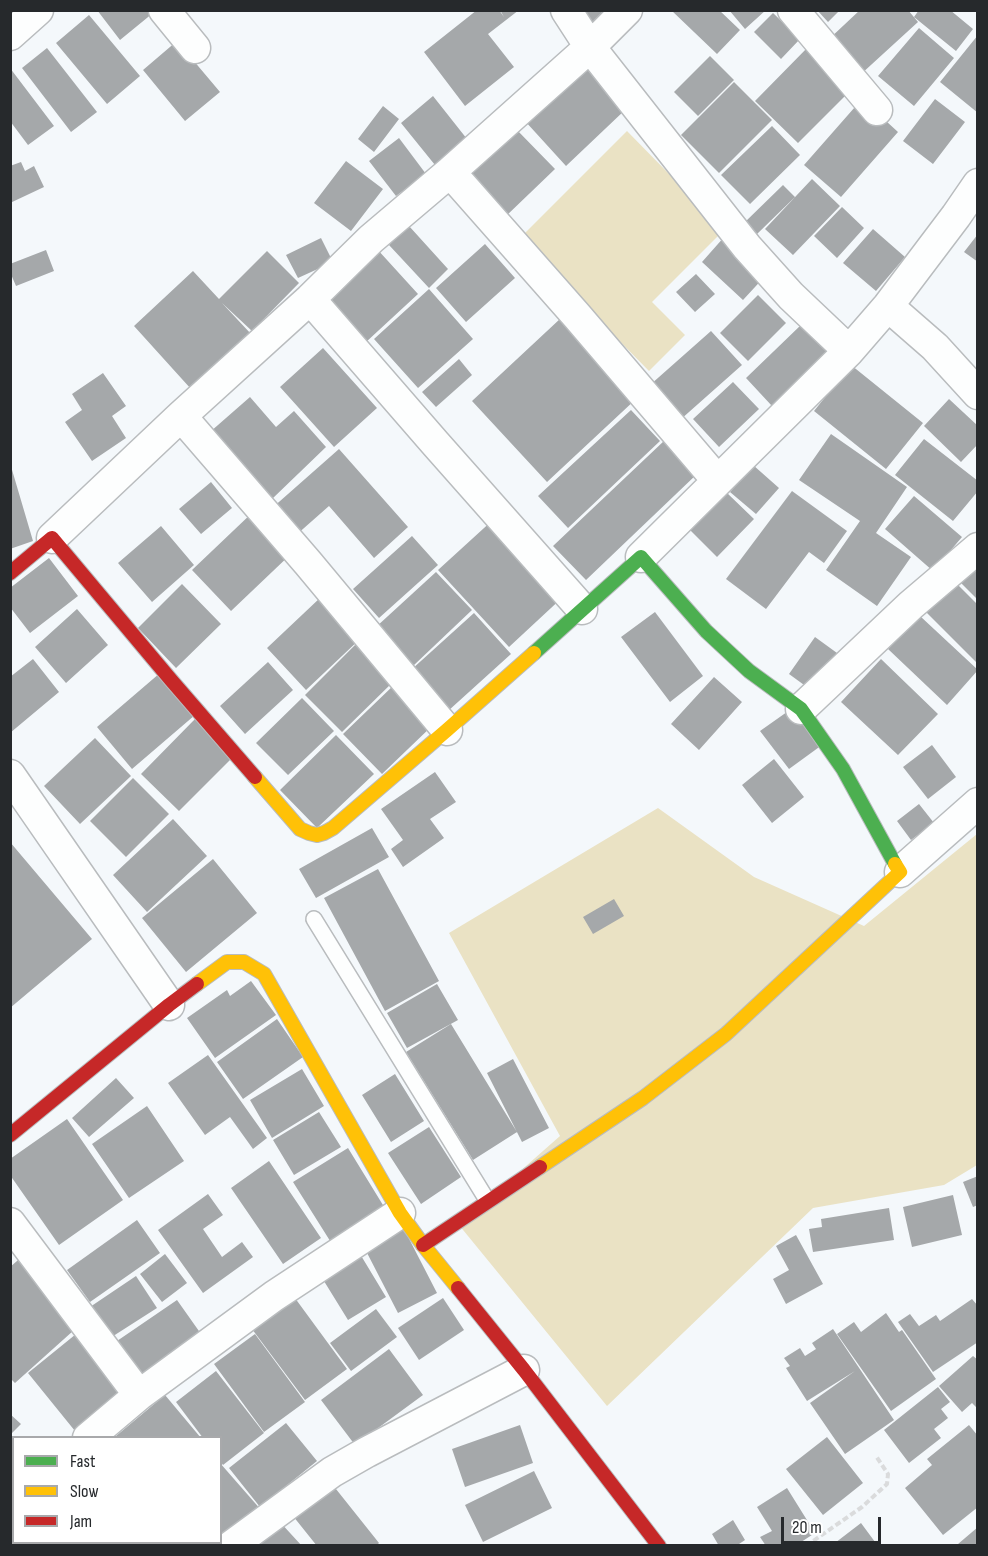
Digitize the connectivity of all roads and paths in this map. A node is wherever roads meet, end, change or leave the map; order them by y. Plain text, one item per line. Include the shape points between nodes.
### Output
1 (38, 10) edge
2 (164, 10) edge
3 (566, 10) edge
4 (627, 10) edge
5 (793, 10) edge
6 (10, 35) edge
7 (590, 47) junction
8 (195, 48) dead end
9 (877, 110) dead end
10 (450, 172) junction
11 (978, 184) edge
12 (310, 299) junction
13 (888, 306) junction
14 (849, 351) junction
15 (978, 394) edge
16 (181, 416) junction
17 (717, 480) junction
18 (52, 538) junction
19 (978, 548) edge
20 (641, 556) junction
21 (10, 573) edge
22 (582, 609) junction
23 (801, 709) junction
24 (447, 730) junction
25 (10, 775) edge
26 (978, 802) edge
27 (900, 872) junction
28 (314, 919) dead end
29 (169, 1005) junction
30 (10, 1135) edge
31 (487, 1200) junction
32 (400, 1214) junction
33 (10, 1222) edge
34 (423, 1245) junction
35 (524, 1370) junction
36 (139, 1395) junction
37 (99, 1434) edge
38 (876, 1456) dead end
39 (231, 1545) edge
40 (659, 1545) edge
41 (806, 1545) edge

1 - 6 street
2 - 8 street
3 - 7 street
4 - 7 street
5 - 9 street
7 - 10 street
7 - 14 street via 747,247
10 - 12 street via 371,239
10 - 17 street
11 - 13 street
12 - 16 street
12 - 22 street
13 - 14 street
13 - 15 street via 935,347
14 - 17 street
16 - 18 street
16 - 24 street
17 - 20 street
18 - 21 street
18 - 24 street via 300,829 311,835 333,828
19 - 23 street
20 - 22 street
20 - 23 street via 706,631 749,671
22 - 24 street
23 - 27 street via 843,769
25 - 29 street
26 - 27 street
27 - 31 street via 726,1034 643,1098
28 - 31 lane
29 - 30 street
29 - 32 street via 227,962 244,962 264,974
31 - 34 street
32 - 34 street
32 - 36 street via 274,1296
33 - 36 street
34 - 35 street
35 - 39 street via 341,1467
35 - 40 street
36 - 37 street
38 - 41 path via 888,1474 887,1484 862,1507

